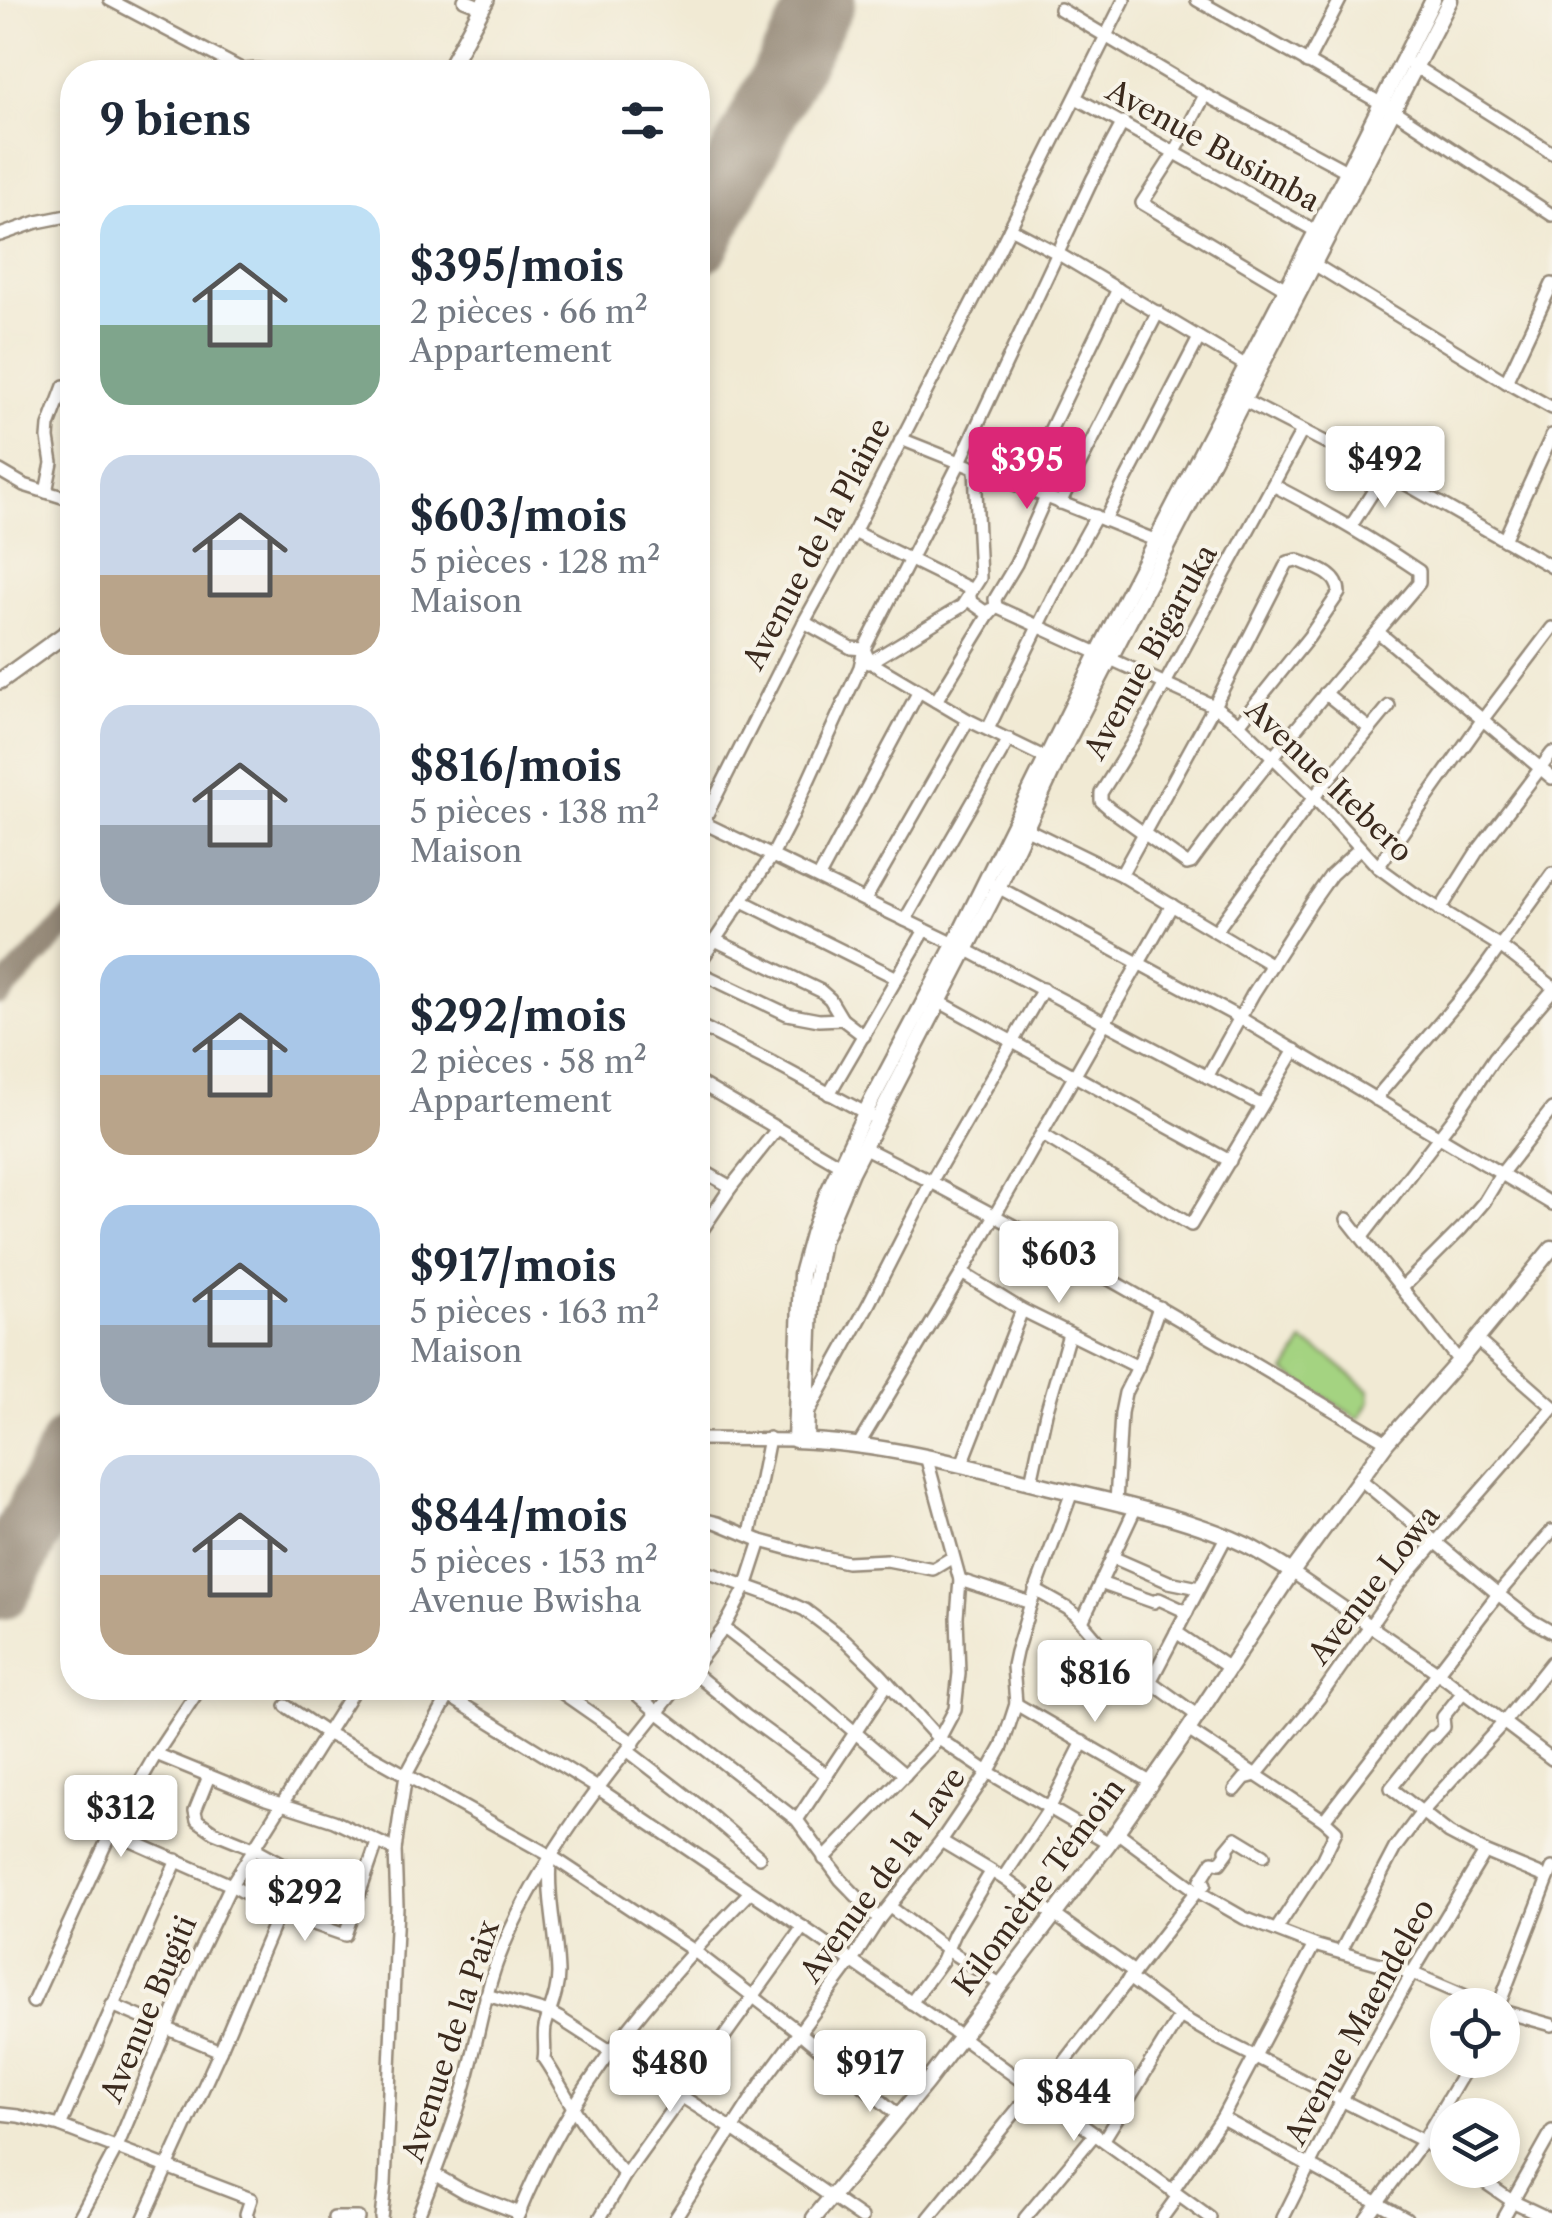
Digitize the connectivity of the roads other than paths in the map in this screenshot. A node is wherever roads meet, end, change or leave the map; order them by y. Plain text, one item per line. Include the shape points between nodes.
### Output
1 (110, 0) edge
2 (464, 0) edge
3 (1124, 0) edge
4 (1197, 0) edge
5 (1340, 0) edge
6 (1433, 0) edge
7 (1450, 0) edge
8 (484, 4) edge
9 (1060, 9) dead end
10 (1105, 37) junction
11 (222, 60) edge
12 (454, 60) edge
13 (1307, 63) junction
14 (1409, 64) junction
15 (1205, 95) junction
16 (1076, 98) junction
17 (1387, 107) junction
18 (1123, 122) junction
19 (1174, 152) junction
20 (1552, 153) edge
21 (1352, 174) junction
22 (1552, 215) edge
23 (60, 217) edge
24 (1010, 228) junction
25 (0, 235) edge
26 (1321, 235) junction
27 (1057, 253) junction
28 (1307, 260) junction
29 (1552, 284) edge
30 (1118, 289) junction
31 (1291, 292) junction
32 (1158, 312) junction
33 (1199, 338) junction
34 (1252, 369) junction
35 (1506, 382) junction
36 (1236, 396) junction
37 (60, 397) edge
38 (1552, 408) edge
39 (1302, 431) junction
40 (1552, 434) edge
41 (901, 438) junction
42 (959, 464) junction
43 (975, 470) junction
44 (0, 471) edge
45 (1385, 473) junction
46 (1273, 484) junction
47 (1023, 488) junction
48 (46, 492) junction
49 (60, 496) edge
50 (1046, 497) junction
51 (1060, 502) junction
52 (1101, 518) junction
53 (1350, 526) junction
54 (854, 532) junction
55 (1504, 540) junction
56 (1162, 542) junction
57 (910, 560) junction
58 (1551, 564) edge
59 (973, 591) junction
60 (995, 603) junction
61 (804, 622) junction
62 (1039, 628) junction
63 (1552, 628) edge
64 (1378, 632) junction
65 (60, 638) edge
66 (1104, 656) junction
67 (865, 659) junction
68 (0, 681) edge
69 (1164, 683) junction
70 (919, 691) junction
71 (1324, 693) junction
72 (936, 701) junction
73 (1214, 706) junction
74 (1389, 706) dead end
75 (1483, 719) junction
76 (968, 720) junction
77 (1239, 724) junction
78 (988, 729) junction
79 (1370, 730) junction
80 (1010, 740) junction
81 (1552, 753) edge
82 (1272, 758) junction
83 (1050, 760) junction
84 (1540, 768) junction
85 (1552, 778) edge
86 (1314, 797) junction
87 (710, 806) edge
88 (710, 826) edge
89 (1027, 829) junction
90 (1143, 833) junction
91 (1360, 848) junction
92 (772, 856) junction
93 (1378, 867) junction
94 (1552, 874) edge
95 (1121, 875) junction
96 (819, 878) junction
97 (992, 885) junction
98 (865, 900) junction
99 (742, 901) junction
100 (1172, 905) junction
101 (1440, 910) junction
102 (906, 920) junction
103 (925, 930) junction
104 (1216, 931) junction
105 (715, 940) junction
106 (960, 946) junction
107 (1500, 946) junction
108 (710, 948) edge
109 (1139, 964) junction
110 (1272, 965) junction
111 (710, 974) edge
112 (898, 978) junction
113 (1552, 988) edge
114 (1043, 989) junction
115 (938, 1001) junction
116 (1240, 1018) junction
117 (842, 1019) junction
118 (1105, 1023) junction
119 (710, 1031) edge
120 (864, 1036) junction
121 (1014, 1041) junction
122 (1295, 1050) junction
123 (1075, 1076) junction
124 (1207, 1077) junction
125 (710, 1089) edge
126 (829, 1094) junction
127 (1375, 1099) junction
128 (1261, 1105) junction
129 (1552, 1108) edge
130 (871, 1116) junction
131 (777, 1129) junction
132 (1043, 1135) junction
133 (1438, 1136) junction
134 (863, 1148) junction
135 (1230, 1161) junction
136 (846, 1169) junction
137 (1501, 1174) junction
138 (710, 1175) edge
139 (932, 1182) junction
140 (731, 1187) junction
141 (1552, 1204) edge
142 (995, 1216) junction
143 (710, 1218) edge
144 (1347, 1219) dead end
145 (1362, 1237) junction
146 (1552, 1248) edge
147 (962, 1273) junction
148 (808, 1274) junction
149 (1402, 1288) junction
150 (1159, 1307) junction
151 (1022, 1310) junction
152 (1068, 1334) junction
153 (1476, 1340) junction
154 (1459, 1361) junction
155 (1138, 1367) junction
156 (1552, 1408) edge
157 (806, 1417) junction
158 (769, 1438) junction
159 (710, 1439) edge
160 (801, 1440) junction
161 (1387, 1442) junction
162 (858, 1444) junction
163 (926, 1456) junction
164 (962, 1464) junction
165 (1360, 1479) junction
166 (1032, 1482) junction
167 (1072, 1492) junction
168 (1116, 1503) junction
169 (1135, 1509) junction
170 (710, 1522) edge
171 (1552, 1531) edge
172 (1226, 1536) junction
173 (756, 1538) junction
174 (1436, 1543) junction
175 (954, 1557) junction
176 (1112, 1557) junction
177 (1292, 1572) junction
178 (710, 1574) edge
179 (960, 1580) junction
180 (1100, 1583) junction
181 (746, 1587) junction
182 (1199, 1588) junction
183 (1498, 1594) junction
184 (1033, 1596) junction
185 (1186, 1612) junction
186 (1082, 1622) junction
187 (1371, 1626) junction
188 (724, 1628) junction
189 (1176, 1632) junction
190 (1552, 1632) edge
191 (710, 1646) edge
192 (1552, 1662) edge
193 (1229, 1668) junction
194 (1436, 1672) junction
195 (1150, 1682) junction
196 (888, 1684) junction
197 (710, 1686) edge
198 (1463, 1692) junction
199 (192, 1700) edge
200 (347, 1700) edge
201 (447, 1700) edge
202 (463, 1700) edge
203 (570, 1700) edge
204 (644, 1700) edge
205 (668, 1700) edge
206 (1016, 1704) junction
207 (286, 1706) dead end
208 (658, 1712) junction
209 (1198, 1716) junction
210 (1504, 1722) junction
211 (1188, 1730) junction
212 (855, 1731) junction
213 (326, 1733) junction
214 (938, 1739) junction
215 (1083, 1742) junction
216 (631, 1747) junction
217 (156, 1754) junction
218 (1552, 1759) edge
219 (988, 1772) junction
220 (827, 1774) junction
221 (1256, 1774) junction
222 (406, 1775) junction
223 (905, 1775) junction
224 (209, 1776) junction
225 (1152, 1783) junction
226 (599, 1789) junction
227 (1236, 1790) dead end
228 (281, 1804) junction
229 (1050, 1809) junction
230 (1422, 1812) junction
231 (797, 1820) junction
232 (1324, 1820) junction
233 (111, 1832) junction
234 (1113, 1838) junction
235 (941, 1840) junction
236 (377, 1843) junction
237 (256, 1849) junction
238 (396, 1850) junction
239 (1485, 1852) junction
240 (1264, 1855) dead end
241 (550, 1856) junction
242 (759, 1857) dead end
243 (824, 1859) junction
244 (176, 1860) junction
245 (1550, 1873) edge
246 (997, 1875) junction
247 (309, 1878) dead end
248 (231, 1885) junction
249 (1196, 1891) junction
250 (750, 1892) junction
251 (890, 1907) junction
252 (279, 1912) junction
253 (1053, 1914) junction
254 (879, 1919) junction
255 (803, 1927) junction
256 (1276, 1930) junction
257 (1314, 1945) junction
258 (946, 1949) junction
259 (693, 1950) junction
260 (1341, 1951) junction
261 (852, 1961) junction
262 (1412, 1973) junction
263 (1131, 1975) junction
264 (1000, 1984) junction
265 (1447, 1988) edge
266 (1508, 1988) edge
267 (486, 1995) junction
268 (753, 1996) junction
269 (33, 2002) dead end
270 (911, 2002) junction
271 (112, 2005) junction
272 (550, 2014) junction
273 (1520, 2014) edge
274 (1180, 2016) junction
275 (1552, 2025) edge
276 (166, 2027) junction
277 (798, 2032) junction
278 (961, 2037) junction
279 (612, 2050) junction
280 (220, 2051) junction
281 (1255, 2058) junction
282 (1460, 2078) edge
283 (1037, 2091) junction
284 (682, 2097) junction
285 (1342, 2100) junction
286 (572, 2106) junction
287 (0, 2114) edge
288 (898, 2115) junction
289 (1222, 2118) junction
290 (60, 2126) junction
291 (731, 2128) junction
292 (1552, 2131) edge
293 (1099, 2136) junction
294 (1423, 2140) junction
295 (1430, 2145) edge
296 (117, 2147) junction
297 (1309, 2166) junction
298 (166, 2167) junction
299 (434, 2174) junction
300 (625, 2175) junction
301 (1493, 2188) edge
302 (1175, 2194) junction
303 (830, 2196) junction
304 (1512, 2201) junction
305 (1376, 2203) junction
306 (518, 2215) edge
307 (1030, 2216) edge
308 (80, 2218) edge
309 (144, 2218) edge
310 (248, 2218) edge
311 (334, 2218) edge
312 (358, 2218) edge
313 (381, 2218) edge
314 (418, 2218) edge
315 (600, 2218) edge
316 (675, 2218) edge
317 (814, 2218) edge
318 (862, 2218) edge
319 (929, 2218) edge
320 (1162, 2218) edge
321 (1210, 2218) edge
322 (1283, 2218) edge
323 (1366, 2218) edge
324 (1406, 2218) edge
325 (1503, 2218) edge
326 (1548, 2218) edge

1 - 11 street
2 - 8 street
3 - 10 street, Avenue de la Plaine
4 - 13 street
5 - 13 street
6 - 14 main road
7 - 14 main road
8 - 12 highway
9 - 10 street
10 - 15 street
10 - 16 street, Avenue de la Plaine
13 - 17 street
14 - 17 main road
14 - 20 street
15 - 19 street
15 - 21 street
16 - 18 street, Avenue Busimba
16 - 24 street, Avenue de la Plaine
17 - 21 main road
17 - 22 street
18 - 19 street, Avenue Busimba
18 - 27 street
19 - 26 street, Avenue Busimba
19 - 31 street via 1142,204
21 - 26 main road
23 - 25 street
24 - 27 street
24 - 41 street, Avenue de la Plaine
26 - 28 main road
27 - 30 street
27 - 42 street
28 - 31 main road
28 - 35 street
29 - 35 street
30 - 32 street
30 - 47 street
31 - 34 main road
32 - 33 street
32 - 51 street
33 - 34 street
33 - 52 street
34 - 36 main road
35 - 38 street
36 - 39 street
36 - 56 main road
37 - 48 street via 49,426
39 - 45 street
39 - 46 street, Avenue Bigaruka
40 - 55 street
41 - 42 street
41 - 54 street, Avenue de la Plaine
42 - 43 street
42 - 57 street
43 - 47 street
43 - 59 street via 980,578
44 - 48 street
45 - 53 street
45 - 55 street
46 - 53 street
46 - 69 street, Avenue Bigaruka
47 - 50 street
48 - 49 street
50 - 51 street
50 - 60 street
51 - 52 street
52 - 56 street
52 - 62 street
53 - 64 street via 1421,576
54 - 57 street, Avenue Itebero
54 - 61 street, Avenue de la Plaine
55 - 58 street
56 - 66 main road
57 - 59 street, Avenue Itebero
57 - 67 street
59 - 60 street via 981,588
59 - 60 street, Avenue Itebero via 975,607 985,612
59 - 67 street via 962,606
60 - 62 street, Avenue Itebero
60 - 72 street
61 - 67 street
61 - 87 street, Avenue de la Plaine
62 - 66 street, Avenue Itebero
62 - 78 street
63 - 75 street
64 - 71 street
64 - 75 street
65 - 68 highway
66 - 69 street, Avenue Itebero
66 - 83 main road
67 - 70 street
67 - 92 street
69 - 73 street, Avenue Itebero
69 - 90 street, Avenue Bigaruka via 1100,797
70 - 72 street
70 - 96 street
71 - 79 street
71 - 82 street
72 - 76 street
73 - 77 street, Avenue Itebero
73 - 77 street via 1288,562 1334,578 1334,602
73 - 90 street
74 - 79 street
75 - 84 street
75 - 93 street
76 - 78 street
76 - 98 street
77 - 82 street, Avenue Itebero
78 - 80 street
79 - 86 street
80 - 83 street
80 - 102 street
81 - 84 street
82 - 86 street, Avenue Itebero
82 - 90 street, Avenue Bigaruka via 1191,863
83 - 89 main road
83 - 97 main road
84 - 85 street
84 - 101 street
86 - 91 street, Avenue Itebero
86 - 104 street
88 - 92 street, Avenue de la Plaine
89 - 95 street
89 - 97 main road
90 - 95 street
91 - 93 street, Avenue Itebero
91 - 110 street via 1324,884
92 - 96 street, Avenue de la Plaine
92 - 99 street
93 - 101 street, Avenue Itebero
94 - 107 street
95 - 100 street
96 - 98 street, Avenue de la Plaine
97 - 106 main road
97 - 109 street
98 - 102 street, Avenue de la Plaine
99 - 105 street
99 - 112 street
100 - 104 street
100 - 109 street
101 - 107 street, Avenue Itebero
102 - 103 street, Avenue de la Plaine
103 - 106 street, Avenue de la Plaine
103 - 112 street
104 - 110 street
105 - 108 street
105 - 117 street via 821,991
106 - 114 street, Avenue de la Plaine
106 - 115 main road
106 - 130 main road
107 - 113 street, Avenue Itebero
107 - 127 street
109 - 116 street
109 - 118 street
110 - 116 street
111 - 117 street via 787,1014
112 - 120 street
113 - 133 street
114 - 118 street, Avenue de la Plaine
114 - 121 street
115 - 121 street
115 - 130 main road
116 - 122 street
116 - 124 street
117 - 120 street
118 - 123 street
118 - 124 street, Avenue de la Plaine
119 - 126 street
120 - 126 street
121 - 123 street
121 - 139 street
122 - 127 street
122 - 128 street
123 - 132 street
123 - 135 street
124 - 128 street, Avenue de la Plaine
125 - 131 street
126 - 130 street
127 - 133 street
128 - 135 street
129 - 137 street
130 - 134 main road
130 - 136 main road
131 - 136 street
131 - 140 street
132 - 135 street via 1191,1225
132 - 142 street
133 - 137 street
133 - 145 street
134 - 136 main road
134 - 139 street
136 - 148 main road
137 - 141 street
137 - 149 street via 1461,1229
138 - 140 street
139 - 142 street
139 - 157 street
140 - 143 street
142 - 147 street
142 - 150 street
144 - 145 street
145 - 149 street
146 - 153 main road, Kilomètre Témoin
147 - 151 street
147 - 162 street
148 - 157 main road
148 - 160 main road
149 - 154 street
150 - 155 street
150 - 161 street
151 - 152 street
151 - 164 street
152 - 155 street
152 - 166 street
153 - 154 main road, Kilomètre Témoin
153 - 156 street
154 - 161 main road, Kilomètre Témoin
155 - 168 street via 1122,1412
156 - 174 street, Avenue Lowa
157 - 160 main road
158 - 159 street
158 - 160 street
158 - 173 street
160 - 162 main road
161 - 165 main road, Kilomètre Témoin
162 - 163 main road
163 - 164 main road
163 - 175 street
164 - 166 main road
165 - 174 street
165 - 177 main road, Kilomètre Témoin
166 - 167 main road
167 - 168 main road
167 - 184 street, Avenue de la Lave
168 - 169 main road
169 - 172 main road
169 - 176 street
170 - 173 street
171 - 183 street
172 - 177 main road
172 - 182 street
173 - 175 street via 837,1560 930,1569
173 - 181 street
174 - 183 street
174 - 187 street, Avenue Lowa
175 - 179 street
176 - 180 street
176 - 182 street
177 - 187 street
177 - 193 main road, Kilomètre Témoin
178 - 181 street
179 - 184 street
179 - 214 street via 958,1693
180 - 185 street
180 - 186 street
181 - 188 street
181 - 196 street via 816,1617
182 - 185 street
183 - 190 street
183 - 194 street
184 - 186 street via 1067,1608
184 - 206 street, Avenue de la Lave via 1016,1652
185 - 189 street
186 - 195 street
187 - 194 street
187 - 221 street, Avenue Lowa
188 - 191 street
188 - 212 street
189 - 193 street
189 - 195 street
192 - 210 street
193 - 209 main road, Kilomètre Témoin
194 - 198 street
194 - 232 street
195 - 209 street
196 - 212 street
196 - 214 street
197 - 220 street
198 - 210 street
198 - 230 street via 1442,1717 1444,1727 1392,1788
199 - 217 street
200 - 213 street, Avenue Bugiti
201 - 222 street
202 - 226 street
203 - 216 street
204 - 208 street
205 - 208 street, Avenue de la Paix
206 - 215 street
206 - 219 street, Avenue de la Lave
207 - 213 street
208 - 216 street, Avenue de la Paix
208 - 231 street
209 - 211 main road, Kilomètre Témoin
210 - 218 street
210 - 230 street
211 - 221 street
211 - 225 main road, Kilomètre Témoin
212 - 220 street
212 - 223 street
213 - 222 street
213 - 228 street, Avenue Bugiti
214 - 219 street
214 - 223 street
215 - 225 street
215 - 229 street
216 - 226 street, Avenue de la Paix
216 - 242 street
217 - 224 street
217 - 233 street
219 - 229 street
219 - 235 street, Avenue de la Lave
220 - 231 street
221 - 227 street, Avenue Lowa
221 - 232 street
222 - 238 street
222 - 241 street
223 - 243 street
224 - 228 street
224 - 237 street via 194,1811 197,1820
225 - 234 main road, Kilomètre Témoin
226 - 241 street, Avenue de la Paix
226 - 250 street
228 - 236 street
228 - 237 street, Avenue Bugiti
229 - 234 street
229 - 246 street
230 - 239 street
230 - 260 street via 1393,1851
231 - 243 street
232 - 256 street via 1336,1831
233 - 244 street
233 - 269 street
234 - 249 street
234 - 253 main road, Kilomètre Témoin
235 - 246 street
235 - 251 street, Avenue de la Lave
236 - 238 street
236 - 252 street via 345,1935
237 - 247 street
237 - 248 street, Avenue Bugiti
238 - 313 street
239 - 245 street
239 - 262 street, Avenue Maendeleo
240 - 249 street via 1236,1838
241 - 259 street
241 - 267 street, Avenue de la Paix
241 - 272 street via 558,1977
243 - 254 street
244 - 248 street
244 - 271 street
245 - 266 street
246 - 253 street
246 - 258 street
248 - 252 street
248 - 276 street, Avenue Bugiti
249 - 256 street
249 - 263 street
250 - 255 street
250 - 259 street
251 - 254 street, Avenue de la Lave
251 - 258 street
252 - 280 street
253 - 263 street
253 - 264 main road, Kilomètre Témoin
254 - 261 street, Avenue de la Lave
255 - 261 street
255 - 268 street
256 - 257 street
257 - 260 street
257 - 281 street
258 - 264 street
258 - 270 street
259 - 268 street
259 - 279 street
260 - 262 street
261 - 270 street
261 - 277 street, Avenue de la Lave
262 - 265 street
262 - 285 street, Avenue Maendeleo
263 - 274 street
263 - 283 street
264 - 278 main road, Kilomètre Témoin
267 - 272 street
267 - 299 street, Avenue de la Paix
268 - 277 street
268 - 284 street
270 - 278 street
271 - 276 street
271 - 290 street
272 - 279 street
272 - 286 street via 544,2059
273 - 275 street
274 - 281 street
274 - 293 street
276 - 280 street
276 - 296 street, Avenue Bugiti
277 - 288 street
277 - 291 street, Avenue de la Lave
278 - 283 street
278 - 288 main road, Kilomètre Témoin
279 - 284 street
279 - 286 street
280 - 298 street
281 - 285 street
281 - 289 street
282 - 294 street
283 - 293 street
283 - 319 street
284 - 291 street
284 - 300 street
285 - 294 street
285 - 297 street, Avenue Maendeleo
286 - 300 street
286 - 306 street
287 - 290 street
288 - 303 main road, Kilomètre Témoin
289 - 297 street
289 - 302 street
290 - 296 street
291 - 303 street
291 - 316 street, Avenue de la Lave
292 - 304 street
293 - 302 street
293 - 307 street
294 - 295 street
294 - 305 street
296 - 298 street
296 - 308 street, Avenue Bugiti
297 - 305 street
297 - 322 street, Avenue Maendeleo
298 - 309 street
298 - 310 street via 251,2199
299 - 306 street
299 - 314 street, Avenue de la Paix
300 - 315 street
301 - 304 street
302 - 320 street
302 - 321 street
303 - 317 main road, Kilomètre Témoin
303 - 318 street
304 - 325 street
304 - 326 street
305 - 323 street
305 - 324 street
311 - 312 street

